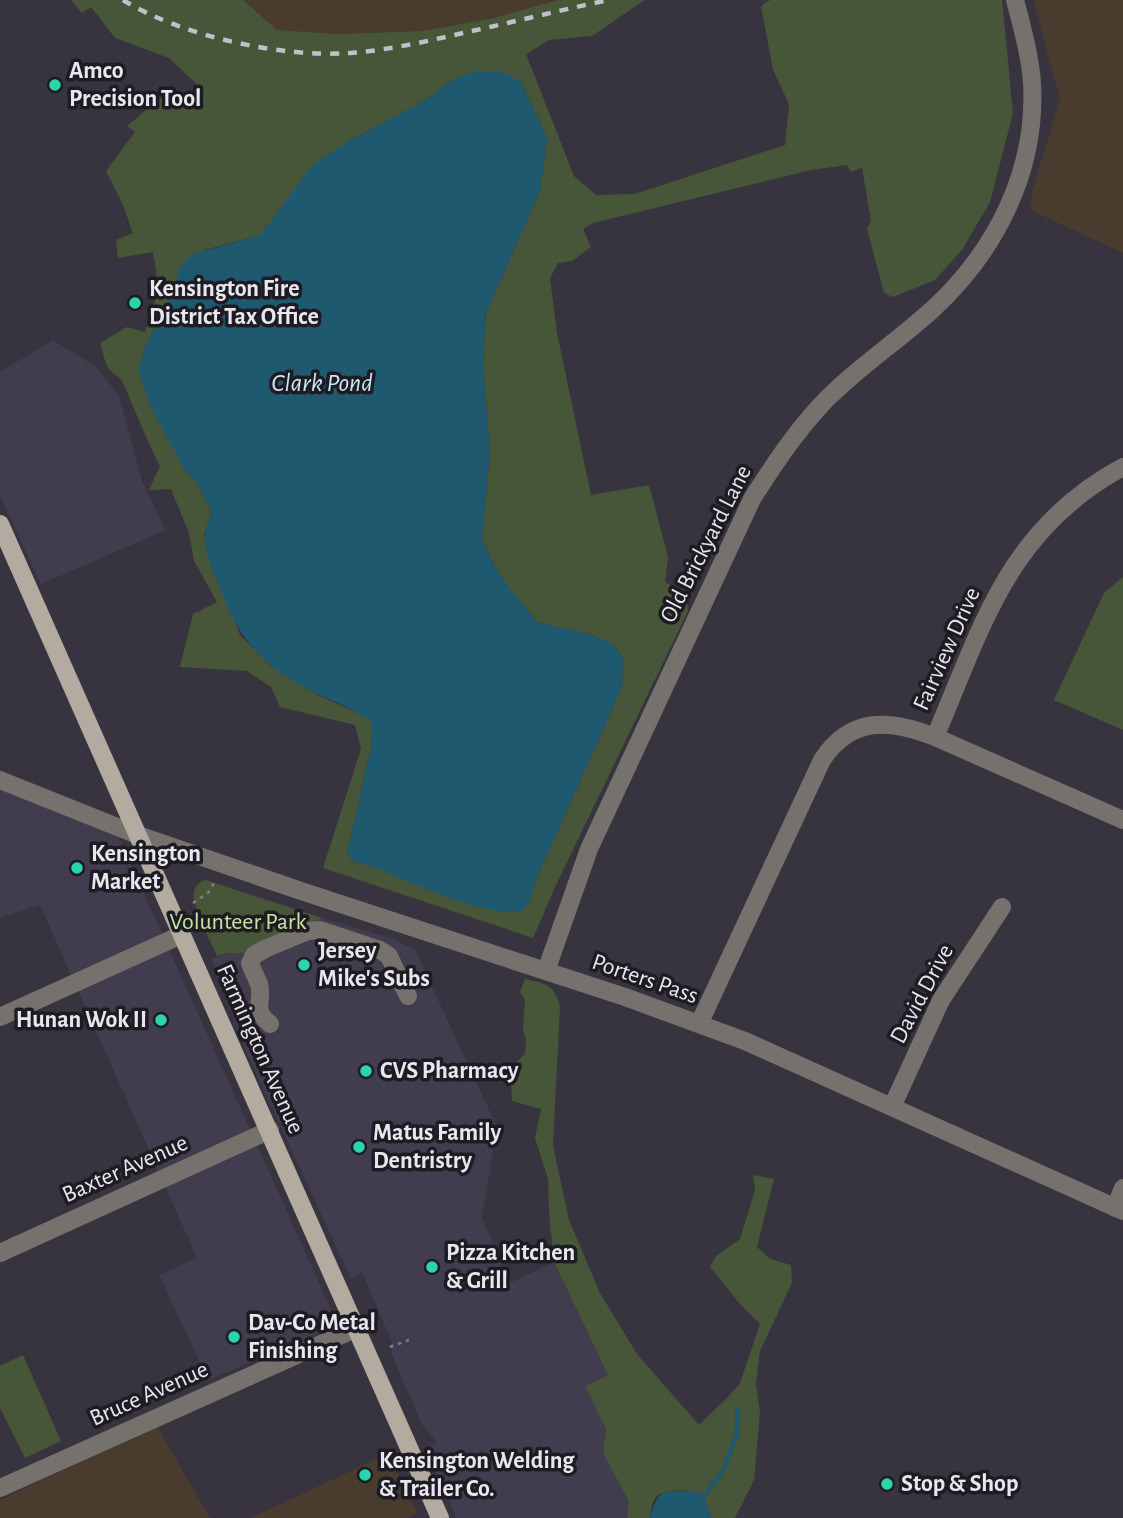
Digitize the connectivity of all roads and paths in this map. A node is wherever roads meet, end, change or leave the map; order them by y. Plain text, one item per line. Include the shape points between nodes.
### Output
1 (1015, 0) edge
2 (1123, 467) edge
3 (0, 524) edge
4 (935, 737) junction
5 (0, 780) edge
6 (1123, 820) edge
7 (135, 834) junction
8 (216, 880) dead end
9 (193, 904) dead end
10 (1002, 907) dead end
11 (181, 935) junction
12 (546, 971) junction
13 (408, 996) dead end
14 (0, 1017) edge
15 (270, 1024) dead end
16 (699, 1024) junction
17 (892, 1107) junction
18 (270, 1130) junction
19 (1123, 1188) edge
20 (1119, 1210) edge
21 (0, 1253) edge
22 (357, 1328) junction
23 (409, 1340) dead end
24 (390, 1347) dead end
25 (0, 1488) edge
26 (440, 1518) edge

1 - 12 street, Old Brickyard Lane via 1032,83 1032,113 1017,185 1004,219 961,282 821,405 752,499 589,849
2 - 4 street, Fairview Drive via 1052,517 1030,541 994,601
3 - 7 main road, Farmington Avenue
4 - 6 street
4 - 16 street, Fairview Drive via 878,724 860,727 831,746
5 - 7 street, Porters Pass
7 - 11 main road, Farmington Avenue
7 - 12 street, Porters Pass
8 - 9 path
10 - 17 street, David Drive via 941,1000
11 - 14 street
11 - 18 main road, Farmington Avenue
12 - 16 street, Porters Pass
13 - 15 street via 389,956 380,950 320,930 308,931 267,948 250,963 260,986 257,1004
16 - 17 street, Porters Pass
17 - 20 street, Porters Pass
18 - 21 street, Baxter Avenue
18 - 22 main road, Farmington Avenue
19 - 20 street
22 - 25 street, Bruce Avenue
22 - 26 main road, Farmington Avenue
23 - 24 path

